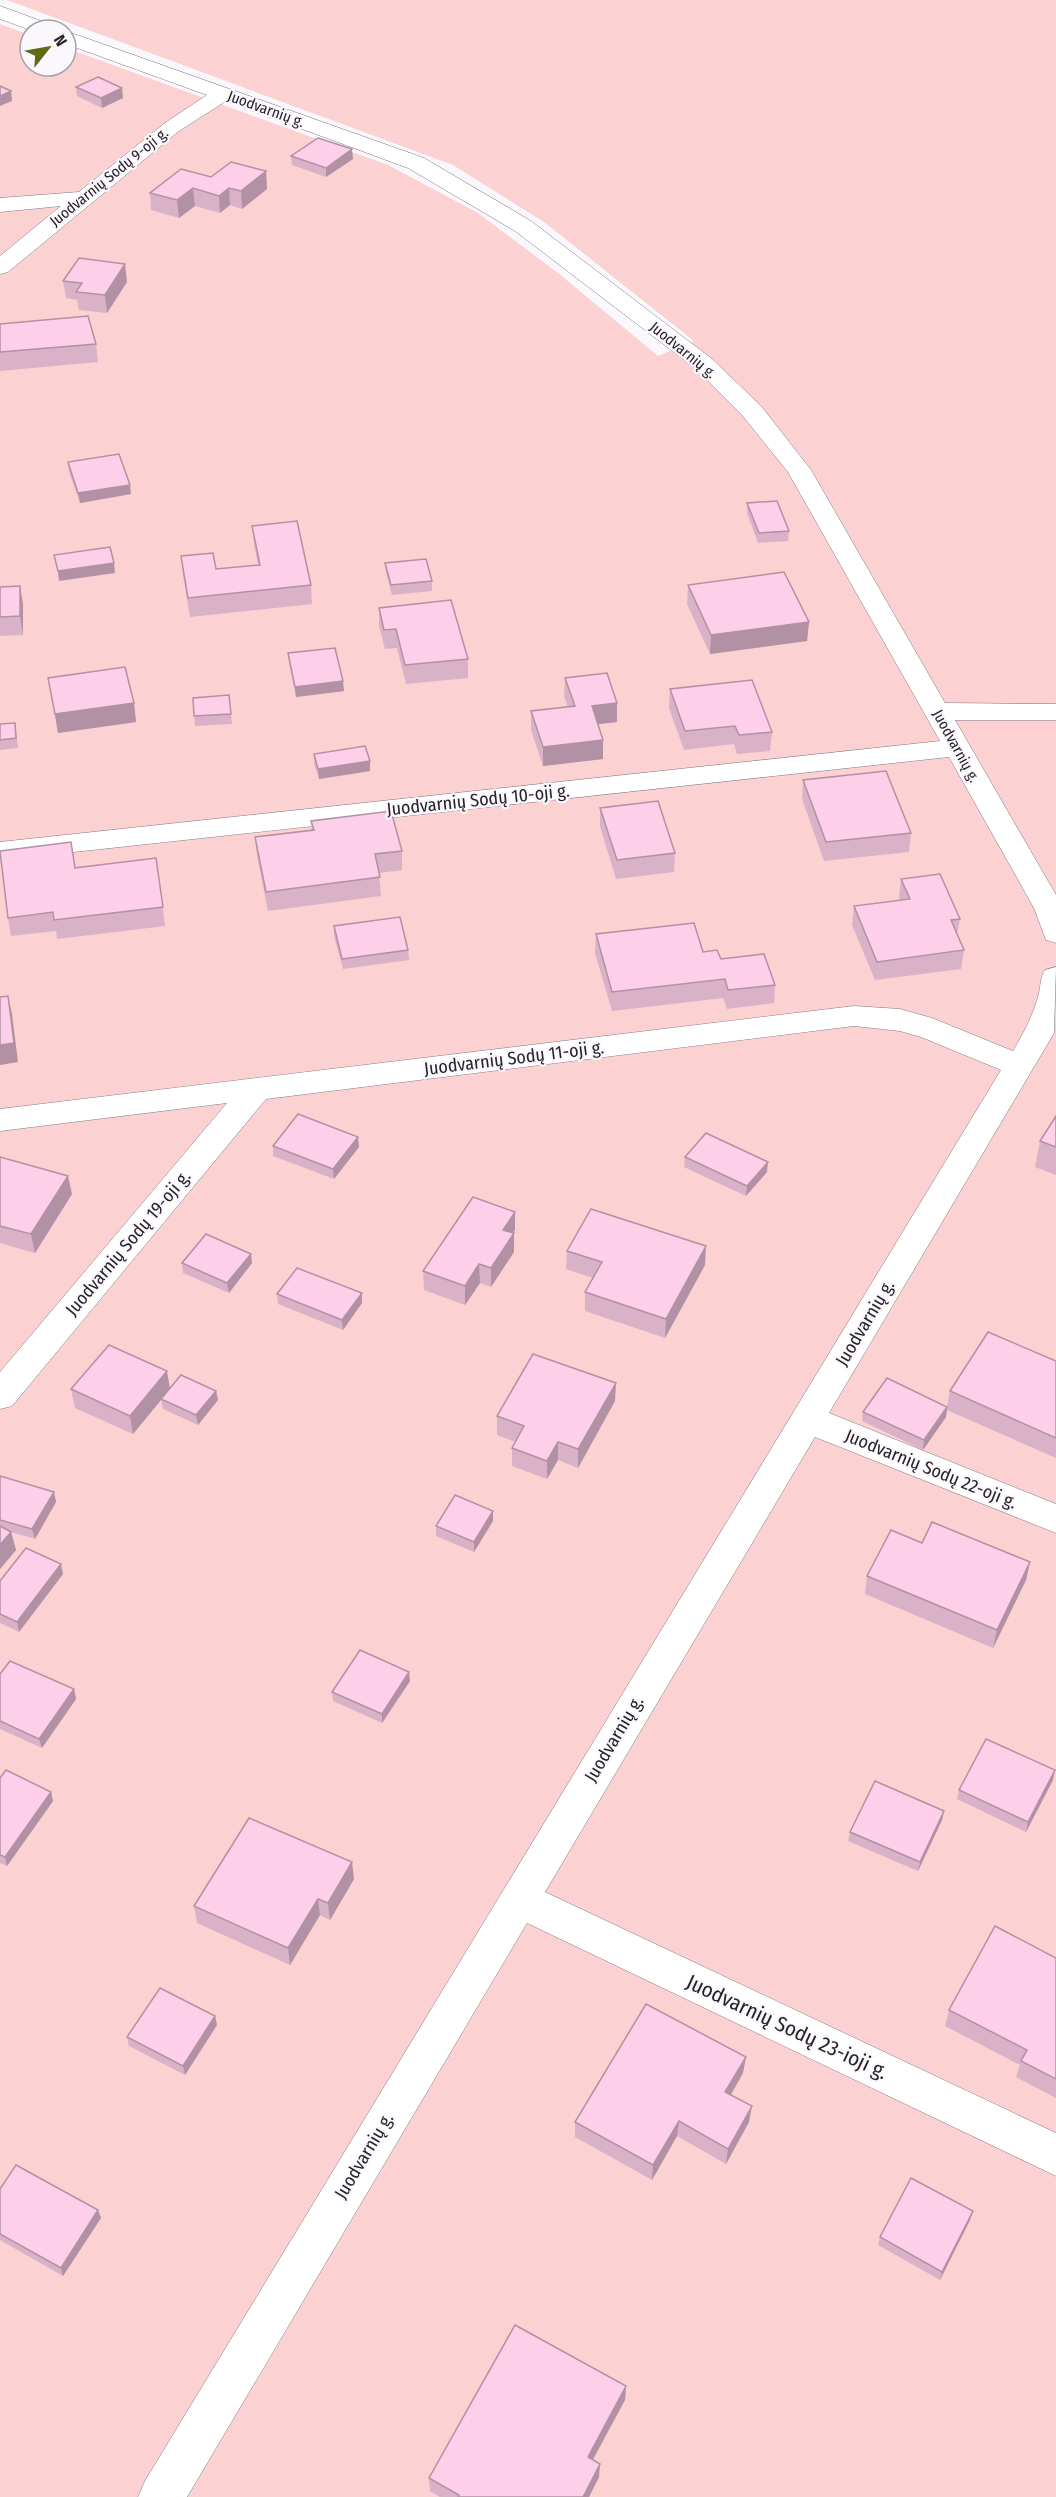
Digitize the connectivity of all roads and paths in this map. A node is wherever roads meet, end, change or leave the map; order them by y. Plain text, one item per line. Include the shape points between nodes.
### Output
1 (0, 12) edge
2 (18, 19) edge
3 (78, 41) edge
4 (223, 94) junction
5 (82, 198) junction
6 (0, 205) edge
7 (0, 267) edge
8 (936, 711) junction
9 (1056, 712) edge
10 (957, 748) junction
11 (0, 851) edge
12 (1056, 933) edge
13 (1056, 977) edge
14 (1048, 1036) edge
15 (1020, 1066) junction
16 (256, 1090) junction
17 (0, 1120) edge
18 (0, 1396) edge
19 (807, 1419) junction
20 (1056, 1519) edge
21 (518, 1899) junction
22 (1056, 2155) edge
23 (161, 2497) edge

1 - 2 street
3 - 4 street, Juodvarnių g.
4 - 5 street, Juodvarnių Sodų 9-oji g. via 172,127
4 - 8 street, Juodvarnių g. via 416,163 523,226 704,364 752,411 799,470
5 - 6 street
5 - 7 street, Juodvarnių Sodų 9-oji g.
8 - 9 street
8 - 10 street, Juodvarnių g.
10 - 11 street, Juodvarnių Sodų 10-oji g.
10 - 12 street, Juodvarnių g. via 1049,908
13 - 14 street, Juodvarnių g.
14 - 15 street, Juodvarnių g.
15 - 16 street, Juodvarnių Sodų 11-oji g. via 932,1029 900,1020 854,1016
15 - 19 street, Juodvarnių g.
16 - 17 street, Juodvarnių Sodų 11-oji g.
16 - 18 street, Juodvarnių Sodų 19-oji g.
19 - 20 street, Juodvarnių Sodų 22-oji g.
19 - 21 street, Juodvarnių g.
21 - 22 street, Juodvarnių Sodų 23-ioji g.
21 - 23 street, Juodvarnių g.

